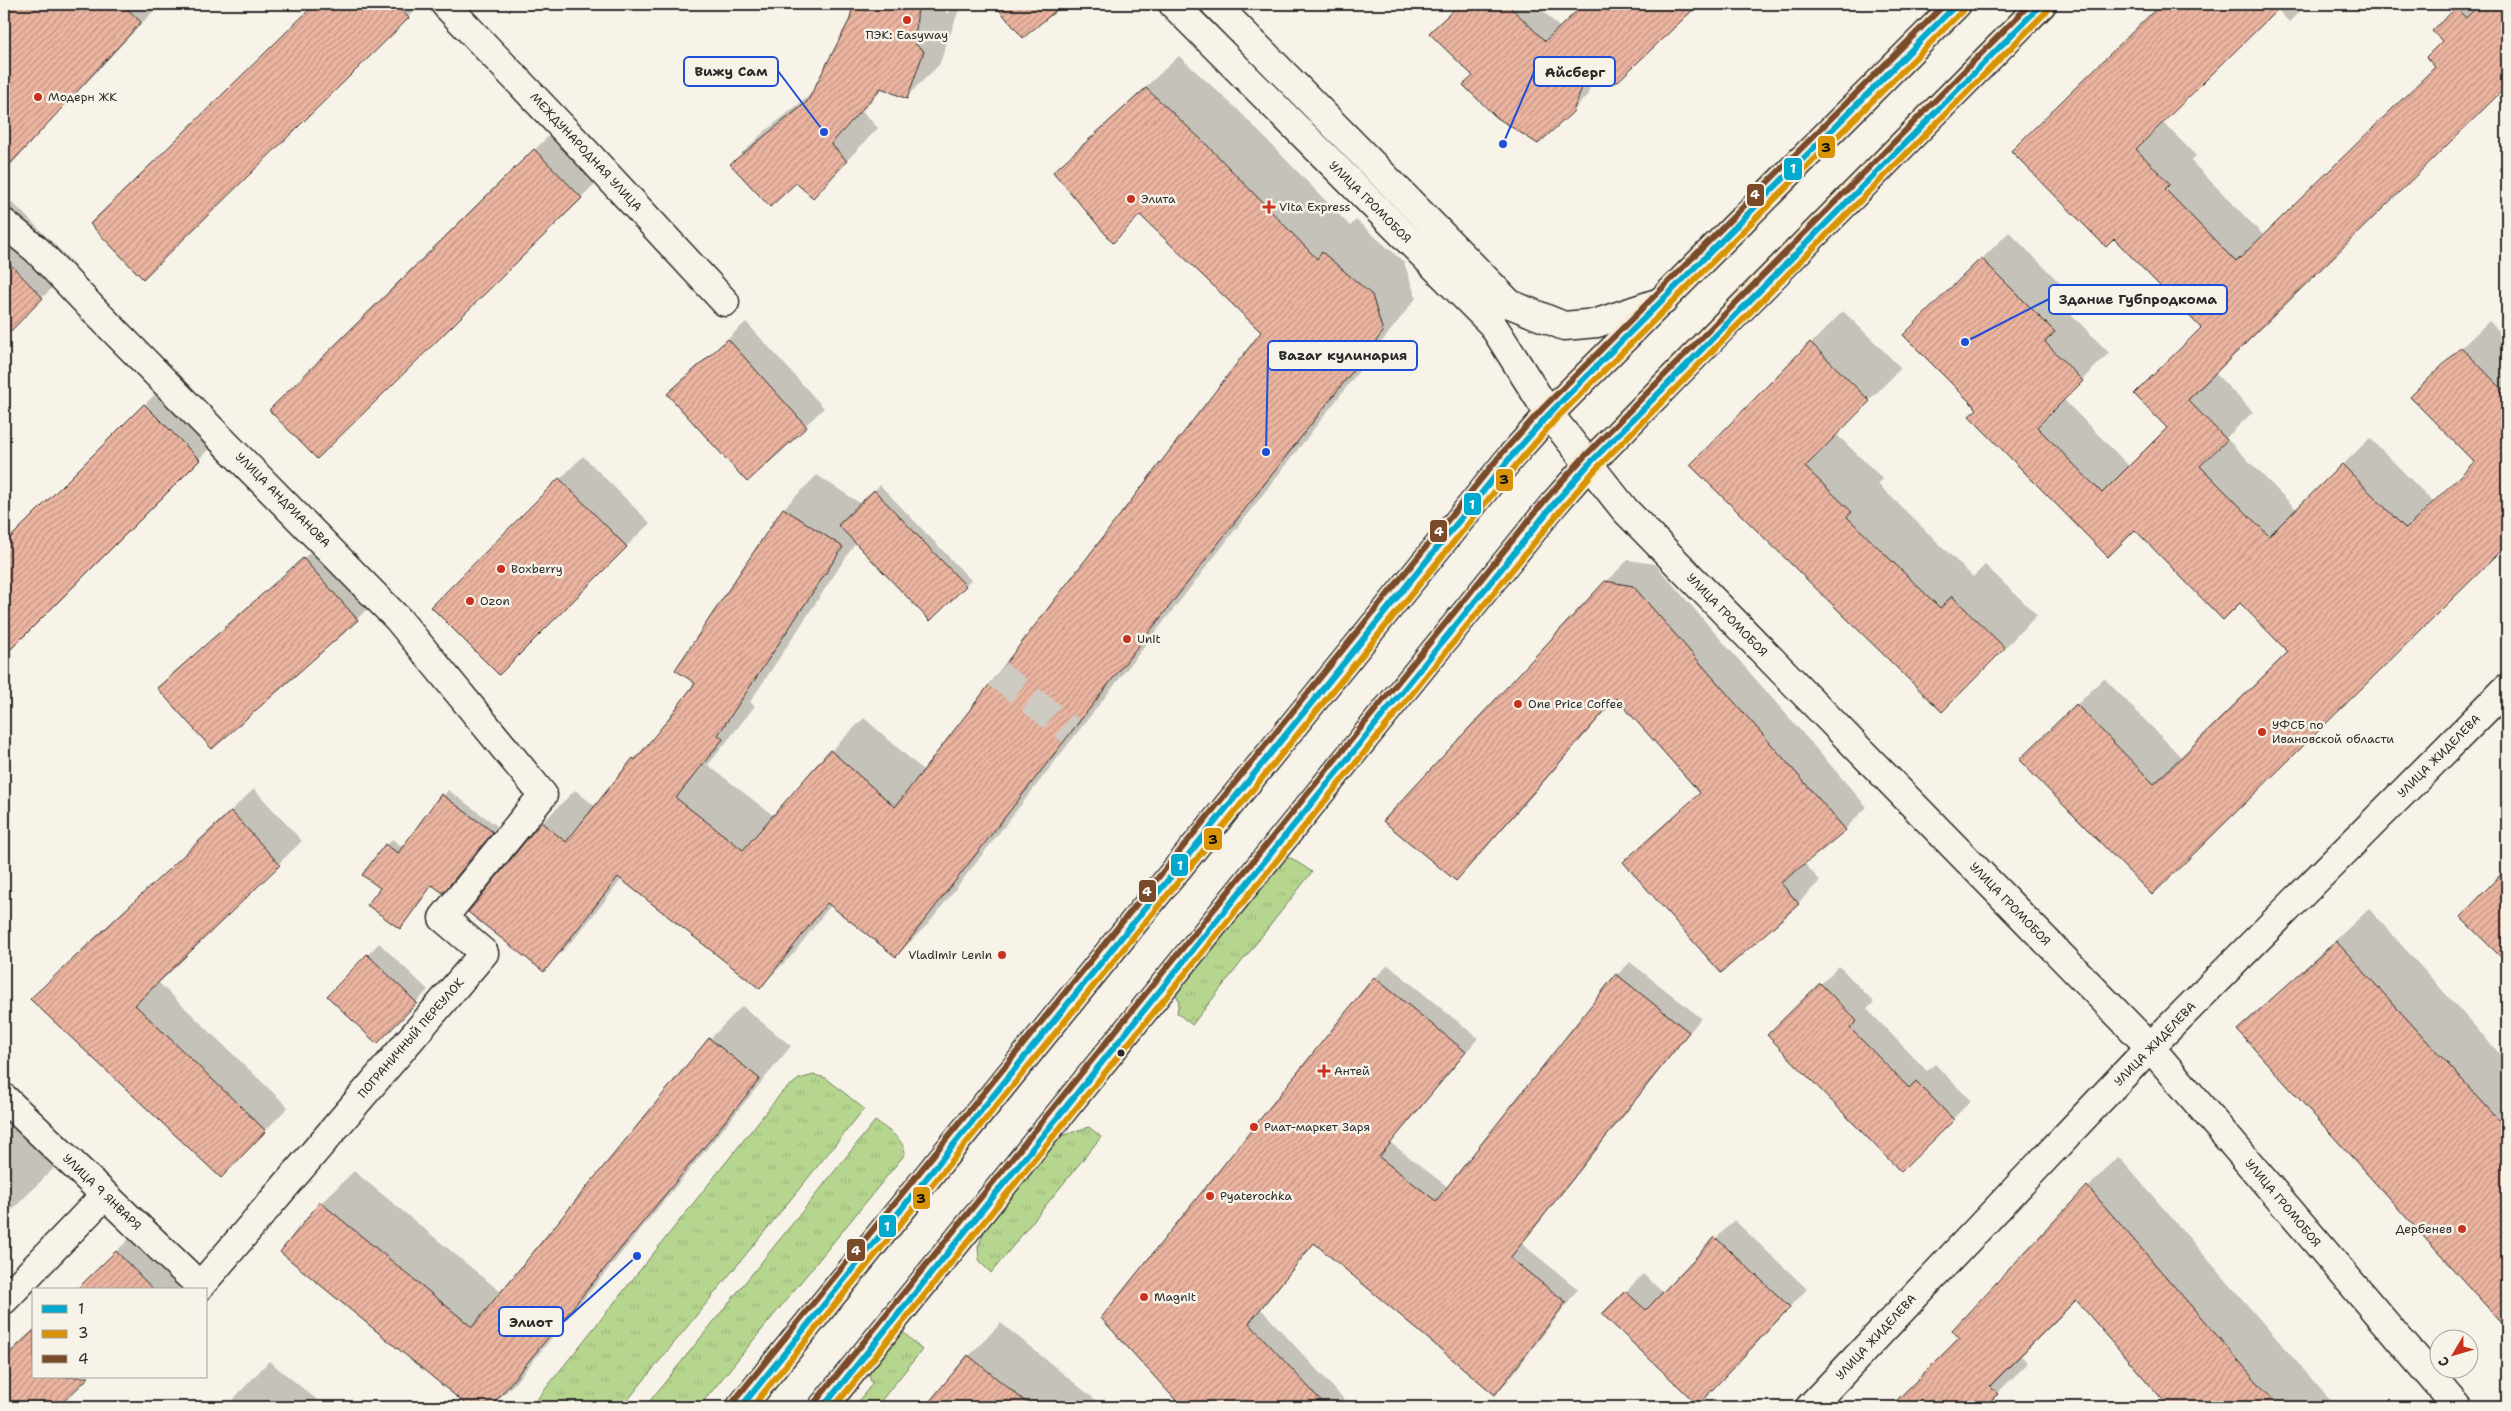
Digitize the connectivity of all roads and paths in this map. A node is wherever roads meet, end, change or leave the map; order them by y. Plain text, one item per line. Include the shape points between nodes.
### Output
1 (444, 4) edge
2 (1172, 4) edge
3 (1214, 4) edge
4 (1957, 4) edge
5 (2042, 4) edge
6 (4, 223) edge
7 (725, 302) dead end
8 (1663, 302) junction
9 (1510, 304) junction
10 (1549, 414) junction
11 (1589, 464) junction
12 (2507, 688) edge
13 (543, 794) joint
14 (2150, 1047) junction
15 (4, 1098) edge
16 (105, 1196) junction
17 (200, 1286) joint
18 (4, 1300) edge
19 (741, 1407) edge
20 (822, 1407) edge
21 (1810, 1407) edge
22 (2457, 1407) edge

1 - 7 street, МЕЖДУНАРОДНАЯ УЛИЦА
2 - 10 street, УЛИЦА ГРОМОБОЯ via 1492,324
3 - 9 street, УЛИЦА ГРОМОБОЯ
4 - 8 highway
5 - 11 highway
6 - 13 street, УЛИЦА АНДРИАНОВА via 37,250 398,619
8 - 9 street, УЛИЦА ГРОМОБОЯ via 1596,323 1564,326
8 - 10 highway
9 - 10 street, УЛИЦА ГРОМОБОЯ
10 - 11 street, УЛИЦА ГРОМОБОЯ
10 - 19 highway
11 - 14 street, УЛИЦА ГРОМОБОЯ via 1625,510
11 - 20 highway
12 - 14 street, УЛИЦА ЖИДЕЛЕВА
13 - 17 street, ПОГРАНИЧНЫЙ ПЕРЕУЛОК via 443,918 484,953
14 - 21 street, УЛИЦА ЖИДЕЛЕВА
14 - 22 street, УЛИЦА ГРОМОБОЯ
15 - 16 street, УЛИЦА 9 ЯНВАРЯ
16 - 17 street, УЛИЦА 9 ЯНВАРЯ
16 - 18 street

